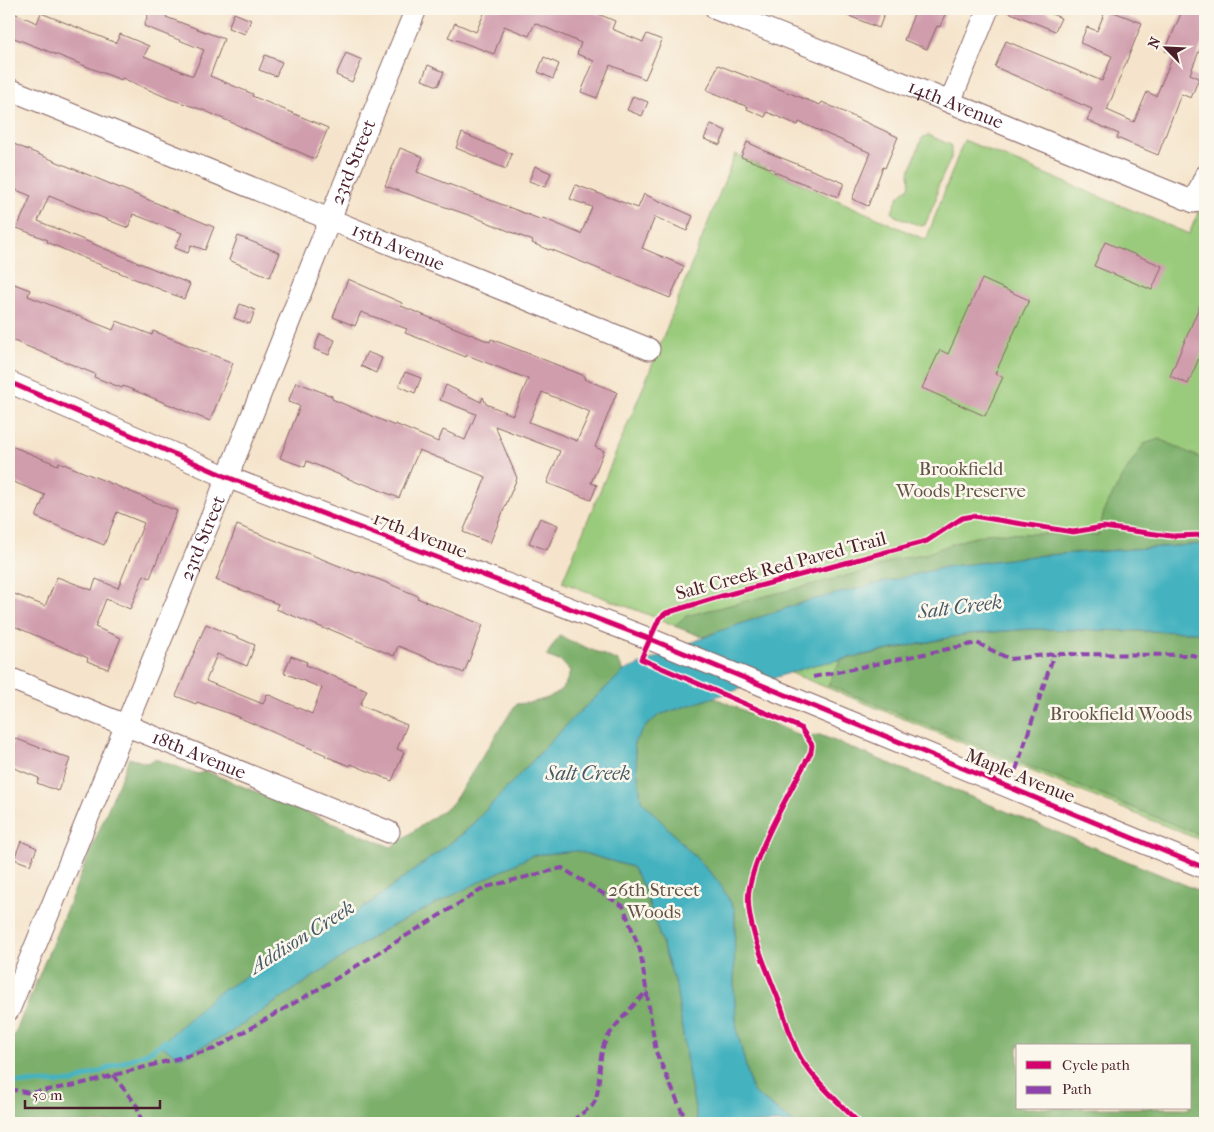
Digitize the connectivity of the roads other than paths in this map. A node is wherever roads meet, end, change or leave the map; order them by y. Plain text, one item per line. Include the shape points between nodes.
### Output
1 (416, 9) edge
2 (716, 9) edge
3 (988, 9) edge
4 (9, 89) edge
5 (950, 102) junction
6 (1205, 176) edge
7 (329, 220) junction
8 (649, 349) dead end
9 (9, 382) edge
10 (227, 477) junction
11 (9, 678) edge
12 (823, 712) joint
13 (125, 725) junction
14 (389, 832) dead end
15 (1205, 868) edge
16 (9, 1010) edge

1 - 7 street, 23rd Street
2 - 5 street, 14th Avenue
3 - 5 street
4 - 7 street, 15th Avenue
5 - 6 street, 14th Avenue via 1194,202
7 - 8 street, 15th Avenue
7 - 10 street, 23rd Street
9 - 10 street, 17th Avenue
10 - 12 street, 17th Avenue via 650,639
10 - 13 street, 23rd Street
11 - 13 street, 18th Avenue
12 - 15 street, Maple Avenue
13 - 14 street, 18th Avenue
13 - 16 street, 23rd Street

